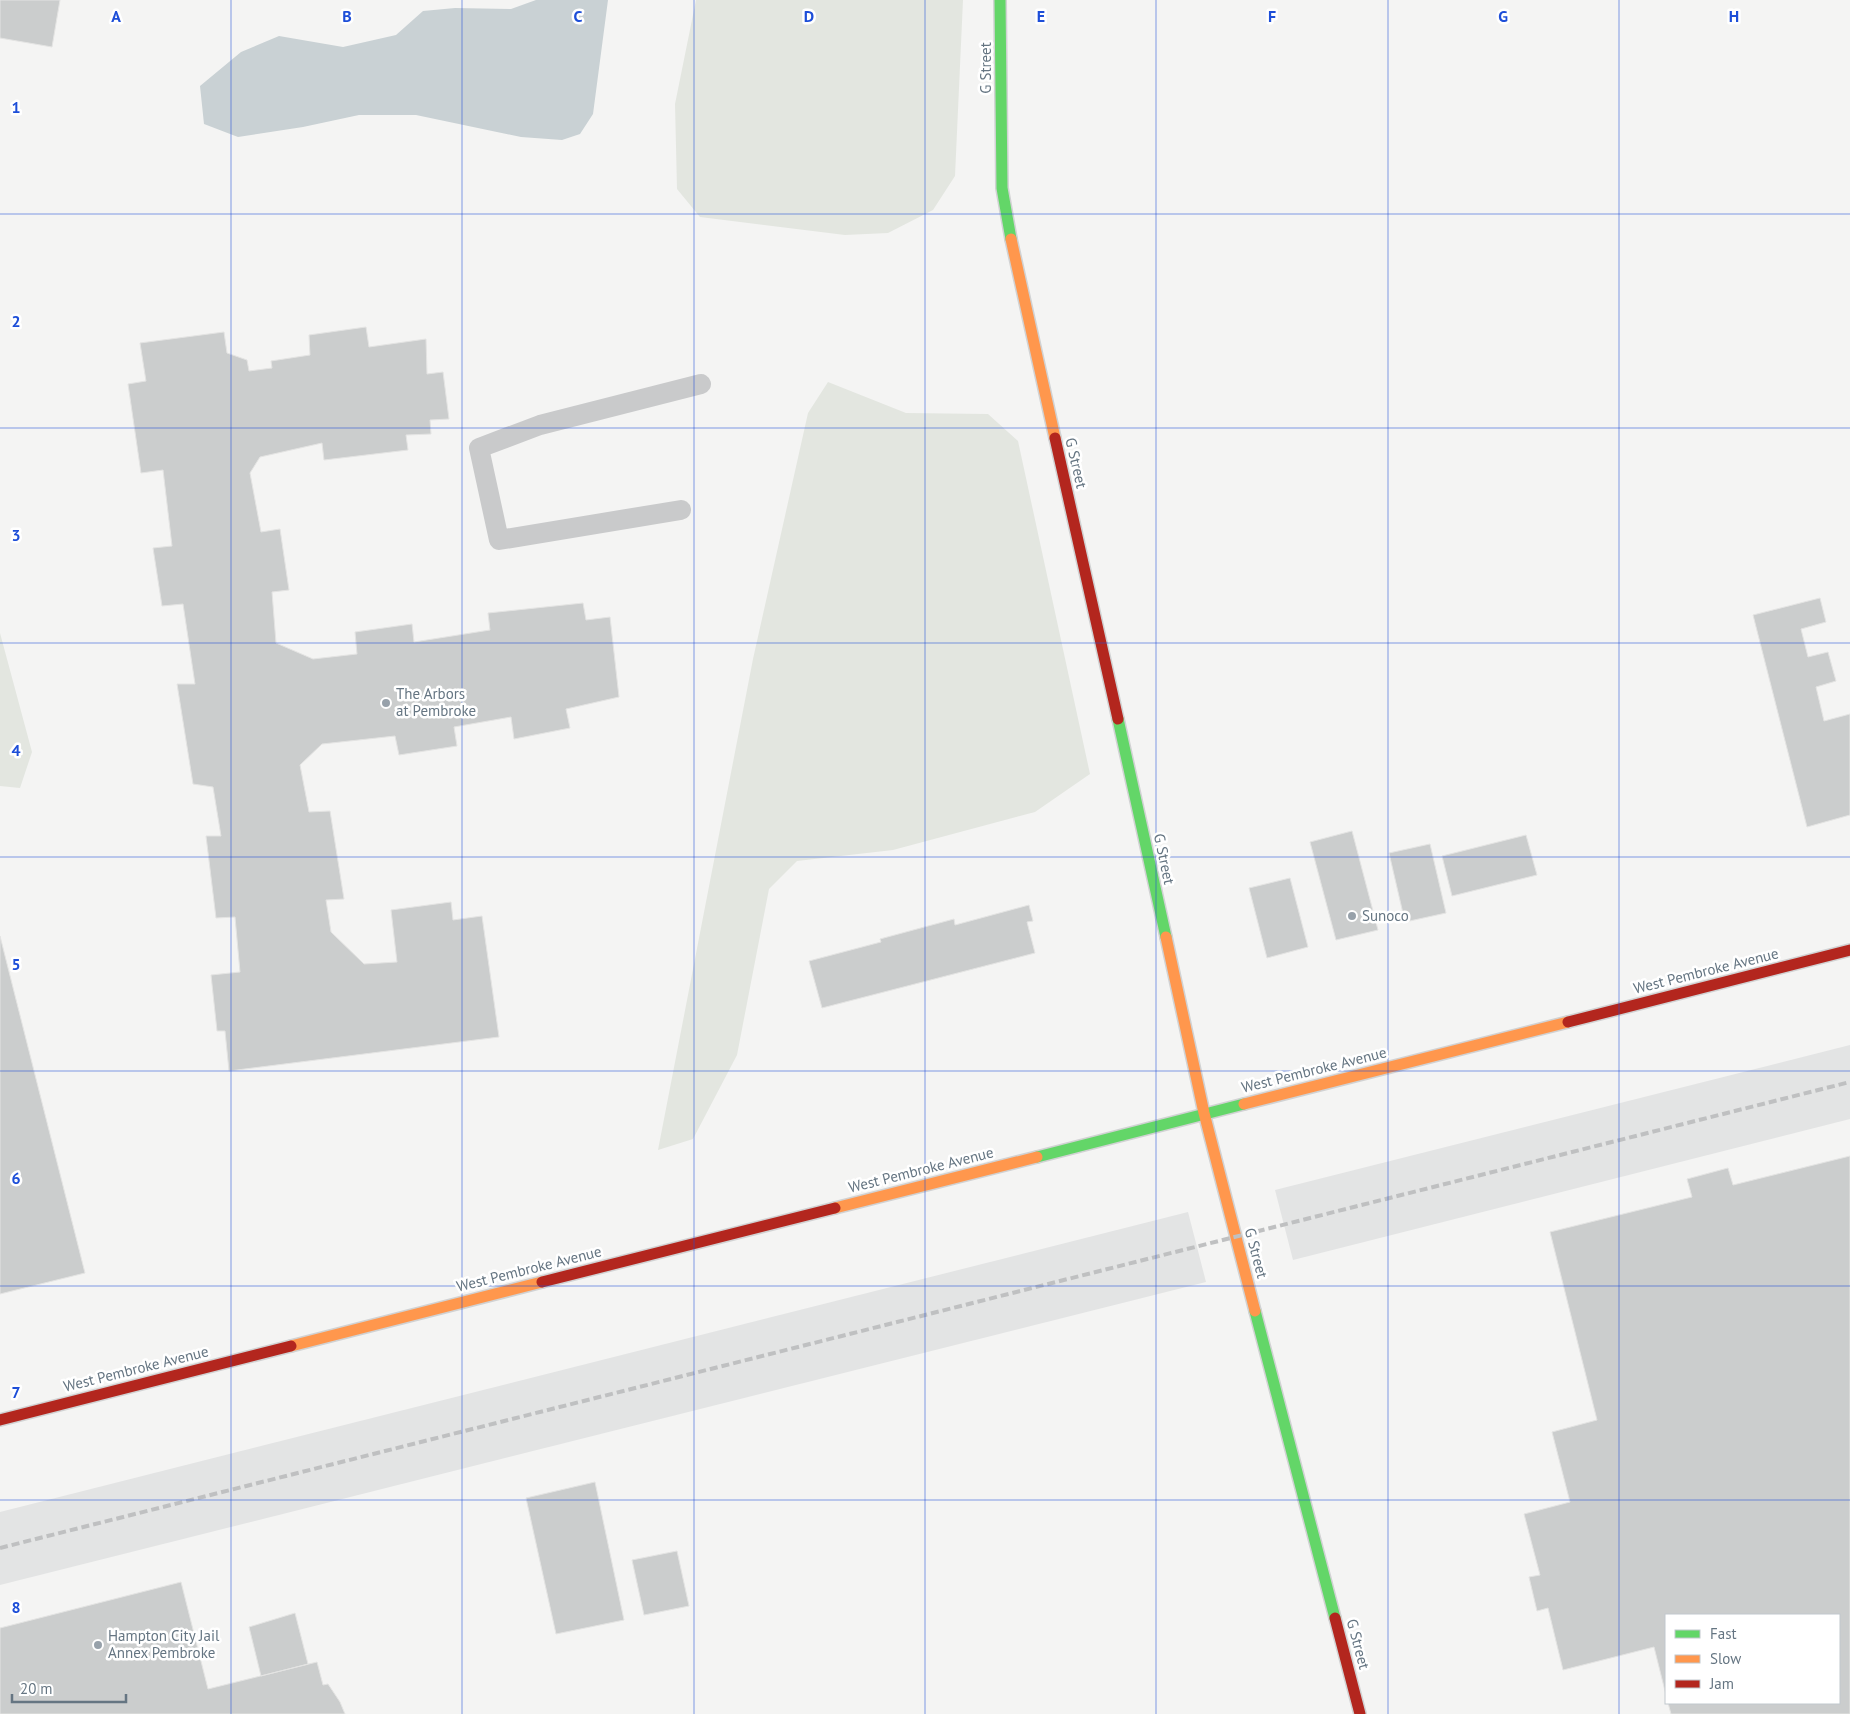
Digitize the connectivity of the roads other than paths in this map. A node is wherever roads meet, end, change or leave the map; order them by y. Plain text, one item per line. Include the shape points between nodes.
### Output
1 (1000, 0) edge
2 (701, 384) dead end
3 (681, 510) dead end
4 (1850, 950) edge
5 (1204, 1113) junction
6 (0, 1420) edge
7 (1360, 1714) edge

1 - 5 main road, G Street via 1003,197
2 - 3 lane via 540,425 479,448 499,540
4 - 5 main road, West Pembroke Avenue
5 - 6 main road, West Pembroke Avenue
5 - 7 main road, G Street

